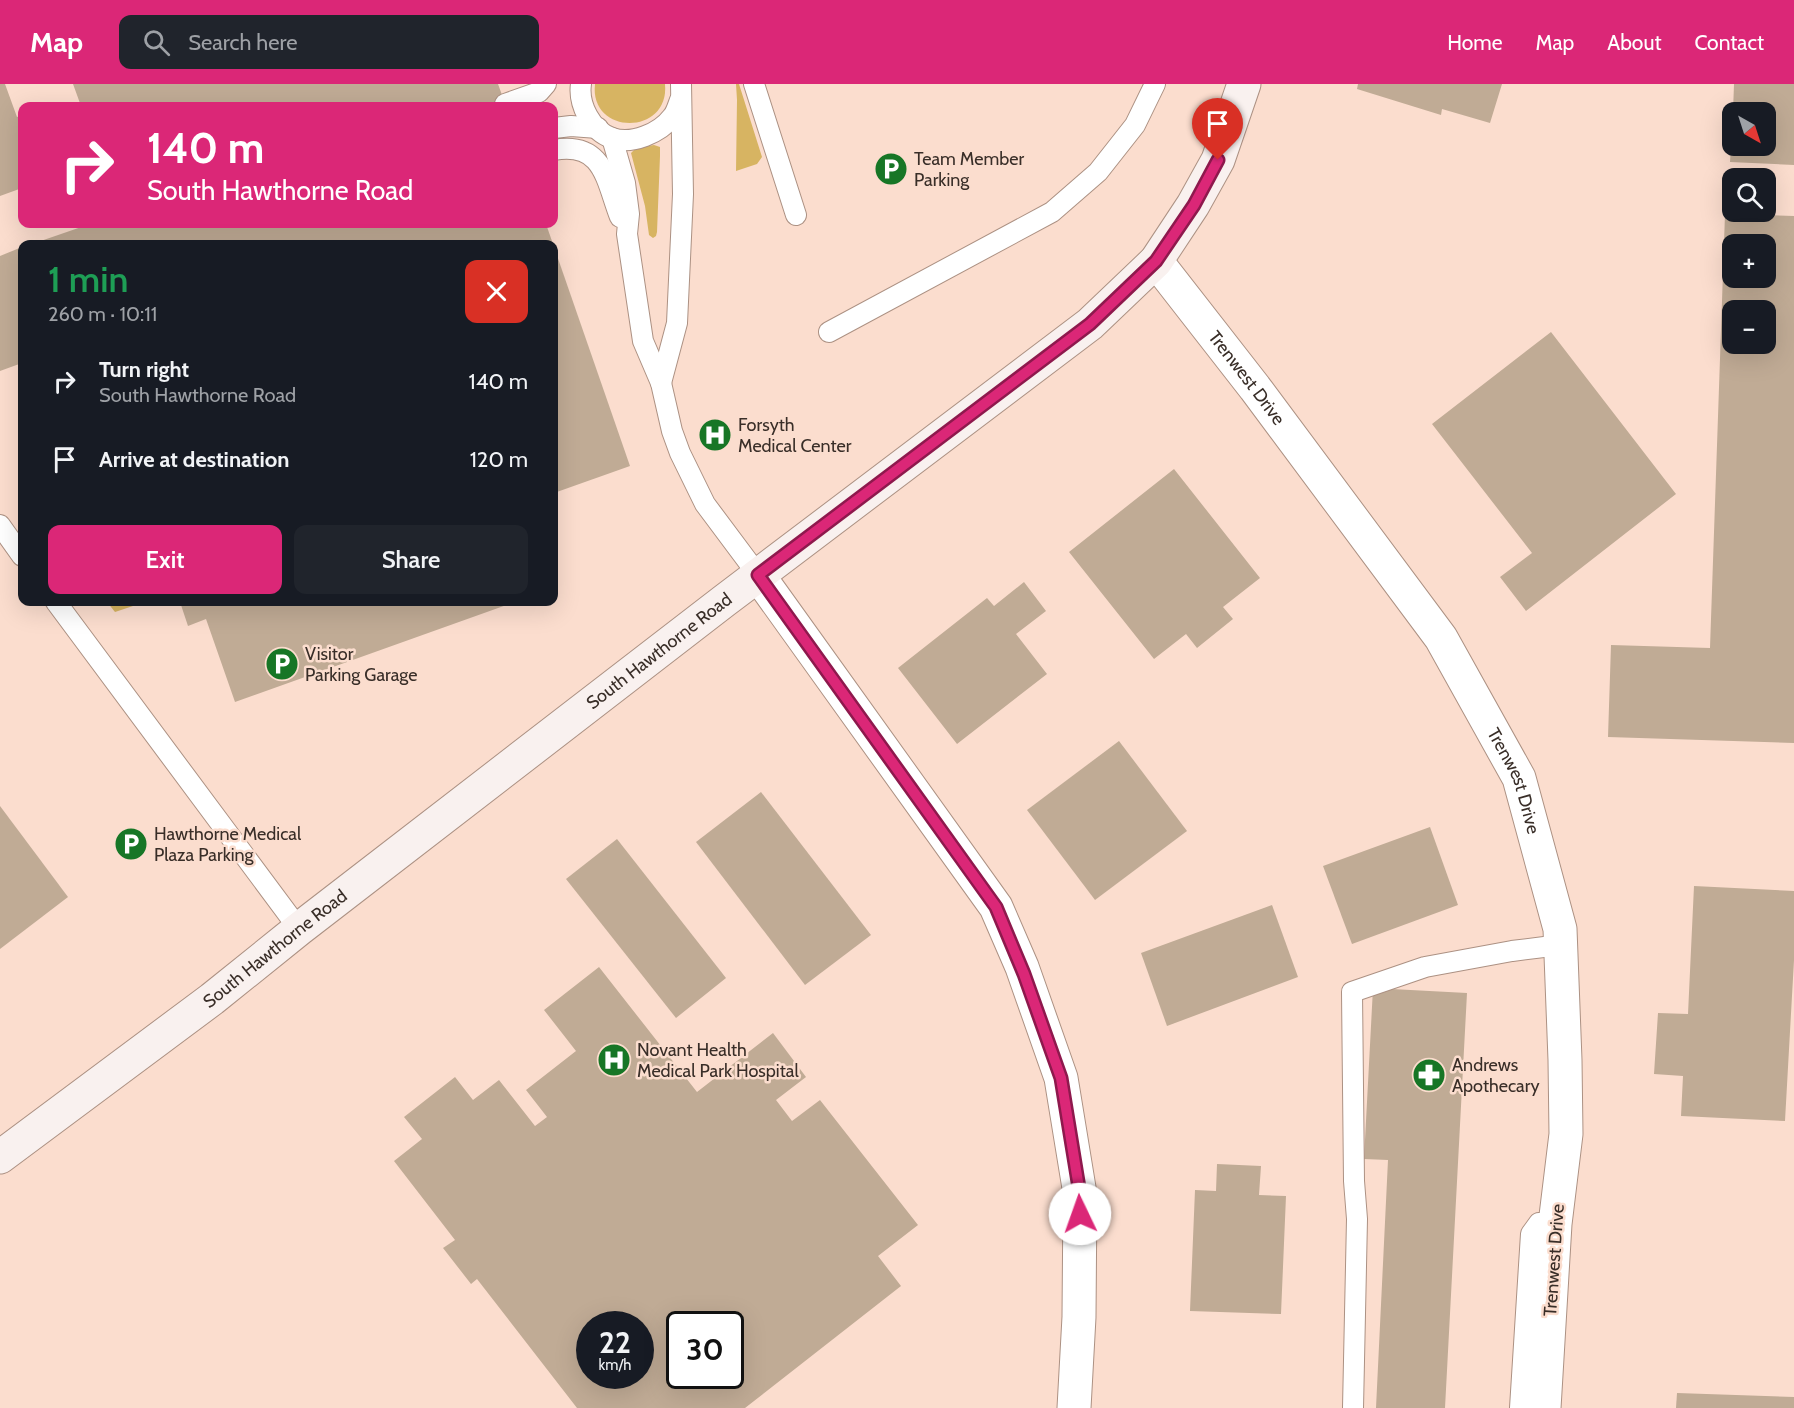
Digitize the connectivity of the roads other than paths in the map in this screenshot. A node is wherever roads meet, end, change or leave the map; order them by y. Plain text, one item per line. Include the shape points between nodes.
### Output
1 (567, 84) edge
2 (581, 84) edge
3 (754, 84) edge
4 (1155, 84) edge
5 (1244, 84) edge
6 (543, 88) edge
7 (681, 92) edge
8 (509, 102) edge
9 (558, 128) edge
10 (605, 133) junction
11 (558, 149) edge
12 (796, 215) dead end
13 (627, 234) junction
14 (1156, 261) junction
15 (829, 332) dead end
16 (662, 384) junction
17 (0, 525) edge
18 (18, 550) edge
19 (758, 575) junction
20 (59, 606) edge
21 (298, 929) junction
22 (1560, 945) junction
23 (0, 1157) edge
24 (1555, 1224) junction
25 (1074, 1408) edge
26 (1353, 1408) edge
27 (1521, 1408) edge
28 (1544, 1408) edge

1 - 6 lane
2 - 10 lane via 586,114
3 - 12 lane
4 - 15 lane via 1135,125 1104,164 1052,212
5 - 14 main road, South Hawthorne Road via 1218,160 1194,205
6 - 8 lane
7 - 10 lane via 673,117 660,129 627,139
7 - 16 lane via 683,194 677,323
9 - 10 lane via 571,126
10 - 13 lane via 625,183
11 - 13 lane via 583,150 597,160
13 - 16 lane via 643,341
14 - 19 main road, South Hawthorne Road via 1090,324
14 - 22 street, Trenwest Drive via 1441,638 1519,778 1550,885
16 - 19 lane via 672,431 705,504
17 - 18 lane
19 - 21 main road, South Hawthorne Road
19 - 25 street via 996,907 1024,974 1061,1078 1080,1194
20 - 21 lane
21 - 23 main road, South Hawthorne Road via 212,999
22 - 24 street, Trenwest Drive via 1566,1134
22 - 26 lane via 1425,967 1352,992 1357,1219
24 - 27 lane via 1539,1223 1531,1234
24 - 28 street, Trenwest Drive

